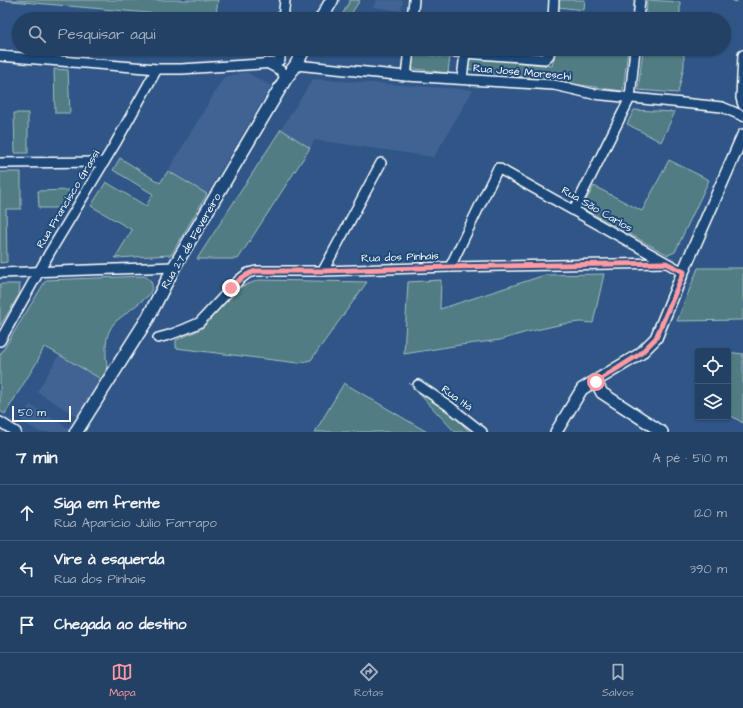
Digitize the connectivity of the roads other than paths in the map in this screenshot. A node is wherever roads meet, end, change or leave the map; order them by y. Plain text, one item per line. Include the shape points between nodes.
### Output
1 (285, 0) edge
2 (332, 0) edge
3 (414, 0) edge
4 (554, 0) edge
5 (640, 0) edge
6 (284, 12) edge
7 (325, 12) edge
8 (413, 12) edge
9 (553, 12) edge
10 (639, 12) edge
11 (743, 55) edge
12 (0, 56) edge
13 (280, 56) edge
14 (300, 56) edge
15 (408, 56) edge
16 (465, 56) edge
17 (505, 56) edge
18 (549, 56) edge
19 (634, 56) edge
20 (267, 63) junction
21 (296, 65) junction
22 (157, 70) junction
23 (406, 76) junction
24 (286, 78) junction
25 (462, 79) junction
26 (630, 98) junction
27 (743, 105) edge
28 (743, 116) edge
29 (743, 135) edge
30 (104, 162) junction
31 (0, 163) edge
32 (381, 163) dead end
33 (574, 210) junction
34 (666, 263) junction
35 (174, 267) junction
36 (450, 267) junction
37 (323, 271) junction
38 (39, 272) junction
39 (684, 272) junction
40 (0, 273) edge
41 (158, 338) dead end
42 (0, 341) edge
43 (596, 382) junction
44 (418, 385) dead end
45 (0, 422) edge
46 (657, 431) edge
47 (16, 432) edge
48 (76, 432) edge
49 (482, 432) edge
50 (556, 432) edge

1 - 6 street
2 - 7 main road
3 - 8 street
4 - 9 street
5 - 10 street
11 - 27 street
12 - 22 street
13 - 20 street via 280,60 275,63
14 - 21 main road, Rua 27 de Fevereiro
15 - 23 street
16 - 25 street
17 - 18 street via 545,59
19 - 26 street
20 - 22 street
20 - 24 street via 280,70
21 - 23 street, Rua José Moreschi
21 - 24 main road, Rua 27 de Fevereiro
22 - 30 street, Rua Francisco Grassi
23 - 25 street, Rua José Moreschi
24 - 35 main road, Rua 27 de Fevereiro
25 - 26 street, Rua José Moreschi via 554,85 593,94
26 - 28 street, Rua José Moreschi via 722,108
26 - 33 street
29 - 39 street
30 - 31 street
30 - 38 street, Rua Francisco Grassi
32 - 37 street
33 - 34 street, Rua São Carlos
33 - 36 street, Rua São Carlos via 498,168
34 - 36 street, Rua dos Pinhais
34 - 39 street, Rua São Carlos
35 - 38 street
35 - 48 main road, Rua 27 de Fevereiro via 148,318
36 - 37 street, Rua dos Pinhais
37 - 41 street, Rua dos Pinhais via 248,273 199,322
38 - 40 street
38 - 42 street, Rua Francisco Grassi
39 - 43 street via 656,338 640,354
43 - 46 street via 602,393
43 - 50 street via 582,389
44 - 49 street, Rua Itá
45 - 47 street

